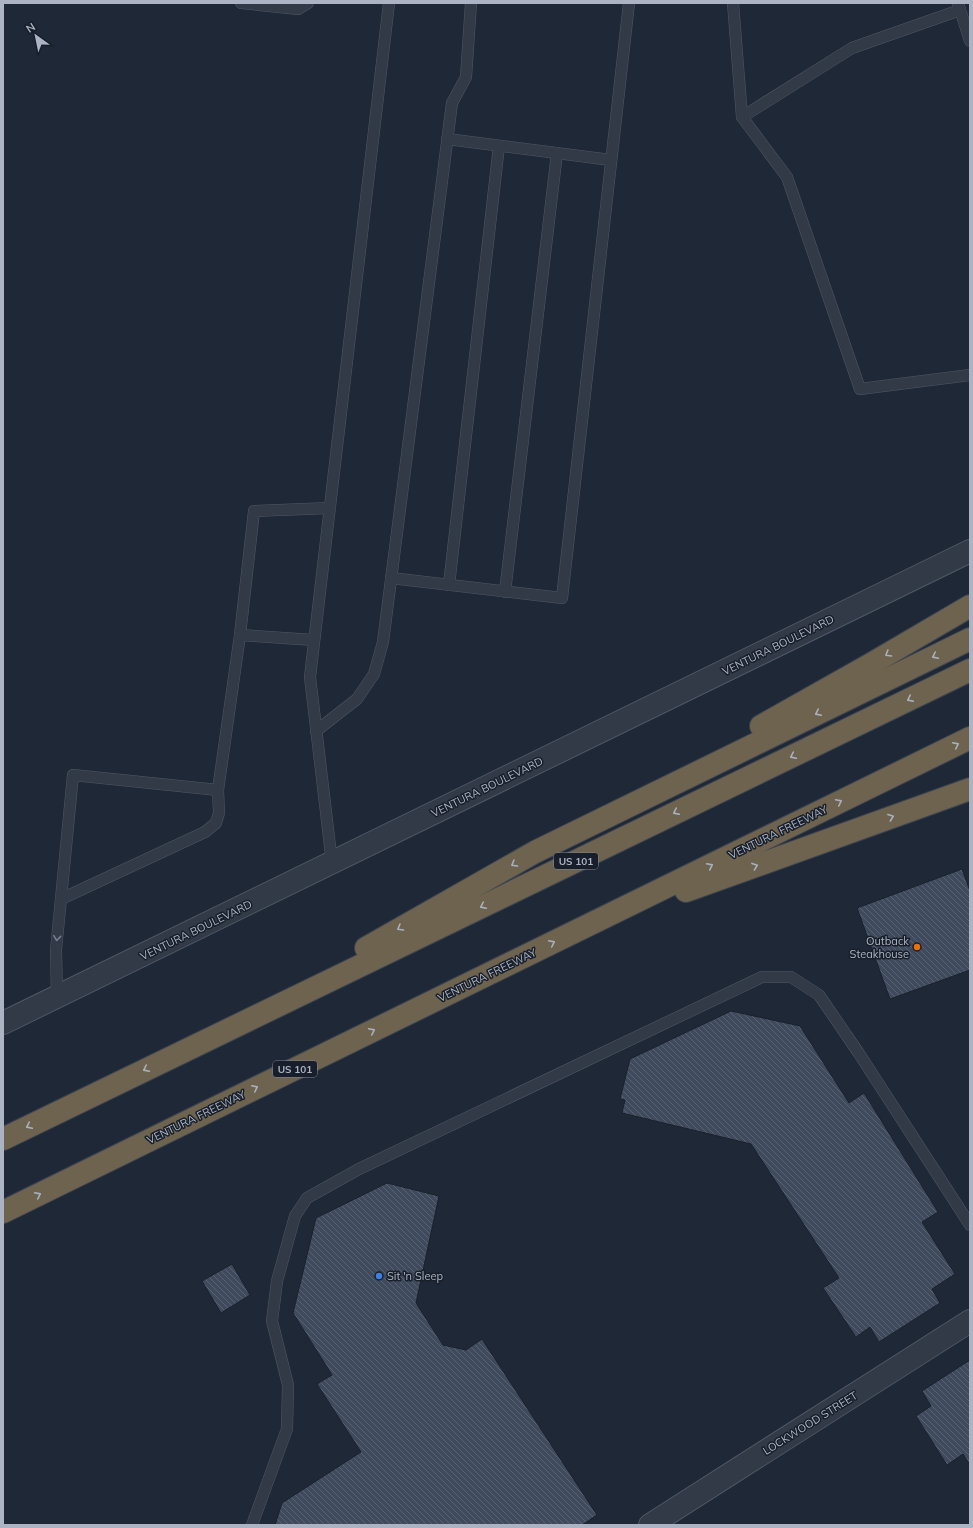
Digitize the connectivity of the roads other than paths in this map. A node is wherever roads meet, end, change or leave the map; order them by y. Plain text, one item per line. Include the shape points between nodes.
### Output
1 (242, 3) edge
2 (308, 3) edge
3 (389, 3) edge
4 (471, 3) edge
5 (629, 3) edge
6 (732, 3) edge
7 (959, 7) edge
8 (970, 41) edge
9 (742, 117) junction
10 (447, 139) junction
11 (499, 146) junction
12 (556, 153) junction
13 (611, 160) junction
14 (970, 375) edge
15 (330, 508) junction
16 (970, 551) edge
17 (391, 578) junction
18 (449, 585) junction
19 (505, 592) junction
20 (970, 606) edge
21 (240, 635) junction
22 (970, 639) edge
23 (314, 640) junction
24 (970, 670) edge
25 (316, 731) junction
26 (970, 738) edge
27 (970, 789) edge
28 (218, 790) junction
29 (535, 852) junction
30 (332, 863) junction
31 (61, 899) junction
32 (587, 926) junction
33 (57, 997) junction
34 (3, 1023) edge
35 (181, 1052) junction
36 (3, 1139) edge
37 (3, 1212) edge
38 (970, 1225) edge
39 (970, 1321) edge
40 (252, 1525) edge
41 (650, 1525) edge

1 - 2 lane via 298,9
3 - 15 lane
4 - 10 lane via 466,77 452,104
5 - 13 lane
6 - 9 lane
7 - 8 lane
7 - 9 lane via 852,48
9 - 14 lane via 787,177 860,389
10 - 11 lane
10 - 17 lane
11 - 12 lane
11 - 18 lane
12 - 13 lane
12 - 19 lane
13 - 19 lane via 562,598
15 - 21 lane via 254,511
15 - 23 lane
16 - 30 street, VENTURA BOULEVARD
17 - 18 lane
17 - 25 lane via 383,642 374,674 357,699
18 - 19 lane
20 -> 29 highway via 872,664
21 - 23 lane
21 - 28 lane
22 -> 29 highway
23 - 25 lane via 310,677
24 -> 35 highway, US 101
25 - 30 lane
32 -> 26 highway, VENTURA FREEWAY / US 101
32 -> 27 highway
28 - 31 lane via 219,813 216,823 205,832
28 - 31 lane via 73,775
29 -> 35 highway
30 - 33 street, VENTURA BOULEVARD
31 -> 33 lane via 56,950
37 -> 32 highway, VENTURA FREEWAY / US 101
33 - 34 street, VENTURA BOULEVARD
35 -> 36 highway, US 101
38 - 40 lane via 819,995 791,977 762,977 366,1166 306,1198 295,1216 277,1281 272,1321 288,1385 287,1429
39 - 41 street, LOCKWOOD STREET

